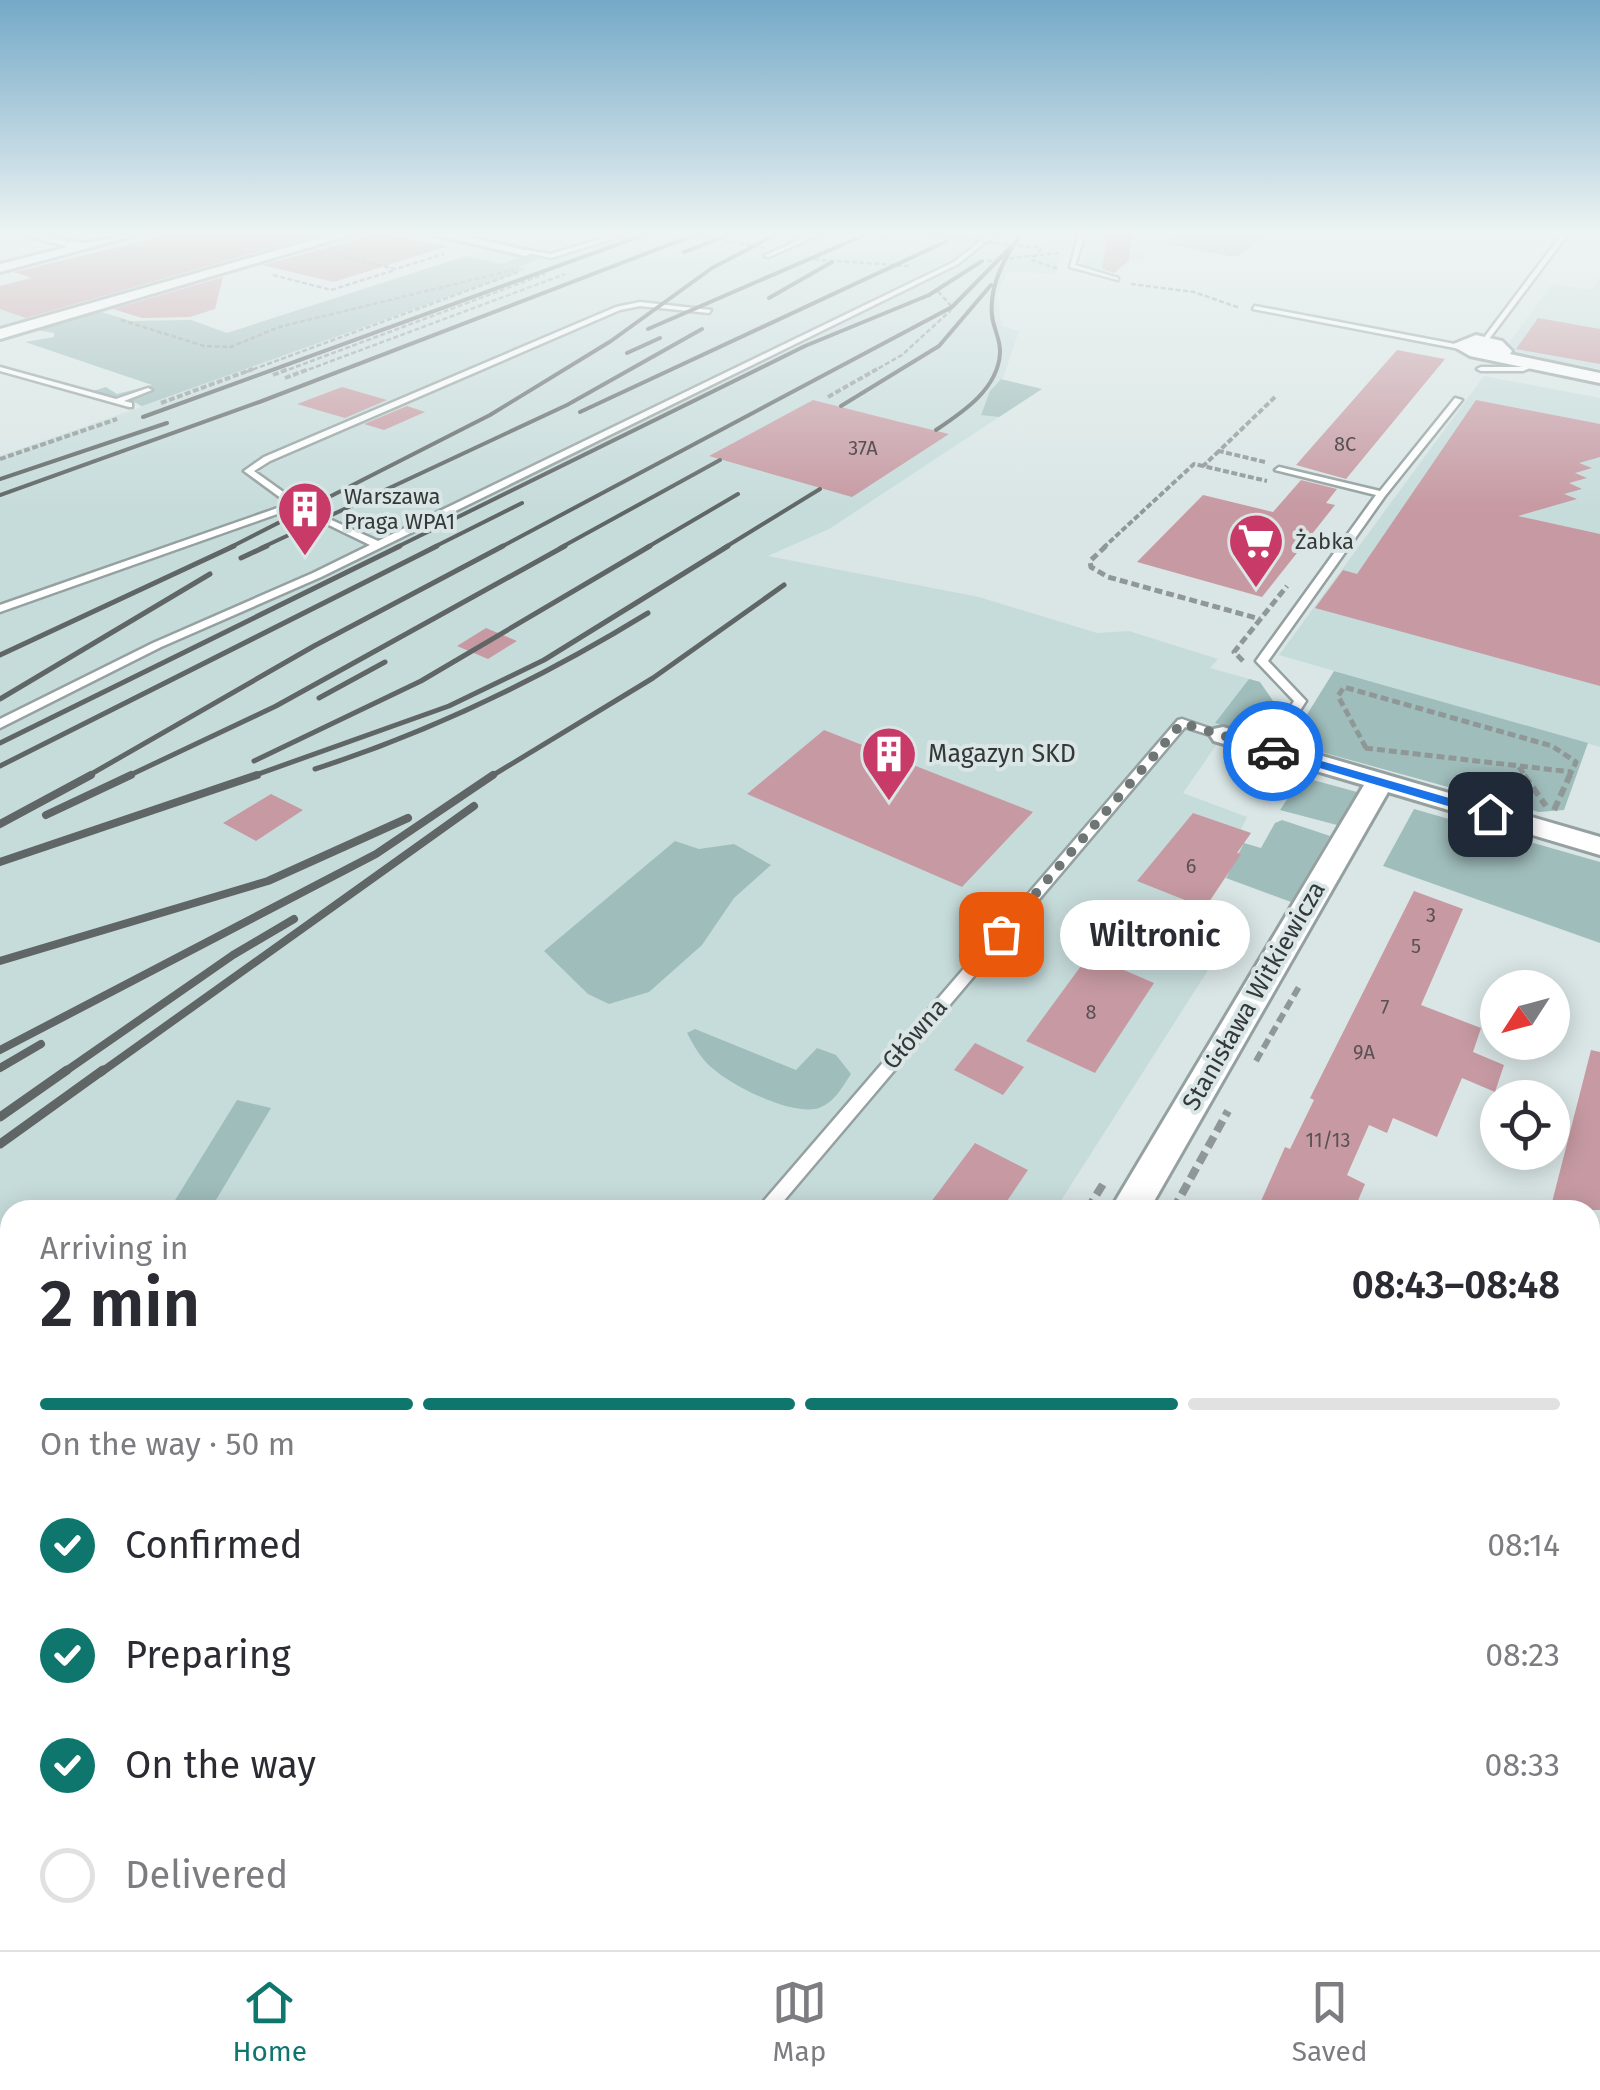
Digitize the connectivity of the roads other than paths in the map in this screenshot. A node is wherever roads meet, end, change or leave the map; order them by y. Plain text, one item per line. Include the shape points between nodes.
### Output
1 (31, 325) edge
2 (578, 325) edge
3 (828, 325) edge
4 (1339, 325) edge
5 (1498, 325) edge
6 (0, 334) edge
7 (1477, 353) junction
8 (0, 370) edge
9 (1600, 378) edge
10 (148, 390) dead end
11 (1458, 400) dead end
12 (114, 402) junction
13 (129, 406) dead end
14 (1279, 470) dead end
15 (1382, 494) junction
16 (296, 505) junction
17 (378, 545) junction
18 (0, 609) edge
19 (0, 724) edge
20 (1223, 735) joint
21 (1270, 750) junction
22 (1380, 782) junction
23 (1600, 846) edge
24 (774, 1200) edge
25 (1135, 1200) edge

1 - 6 street
2 - 16 lane via 248,471
3 - 17 lane
4 - 7 lane
5 - 7 lane
7 - 9 street
8 - 12 lane
10 - 12 lane
11 - 15 lane
12 - 13 lane
14 - 15 lane
15 - 21 lane via 1262,661 1300,701
16 - 17 lane
16 - 18 lane
17 - 19 lane
20 - 21 street
20 - 24 lane, Główna via 1182,723
21 - 22 street
22 - 23 street
22 - 25 street, Stanisława Witkiewicza

